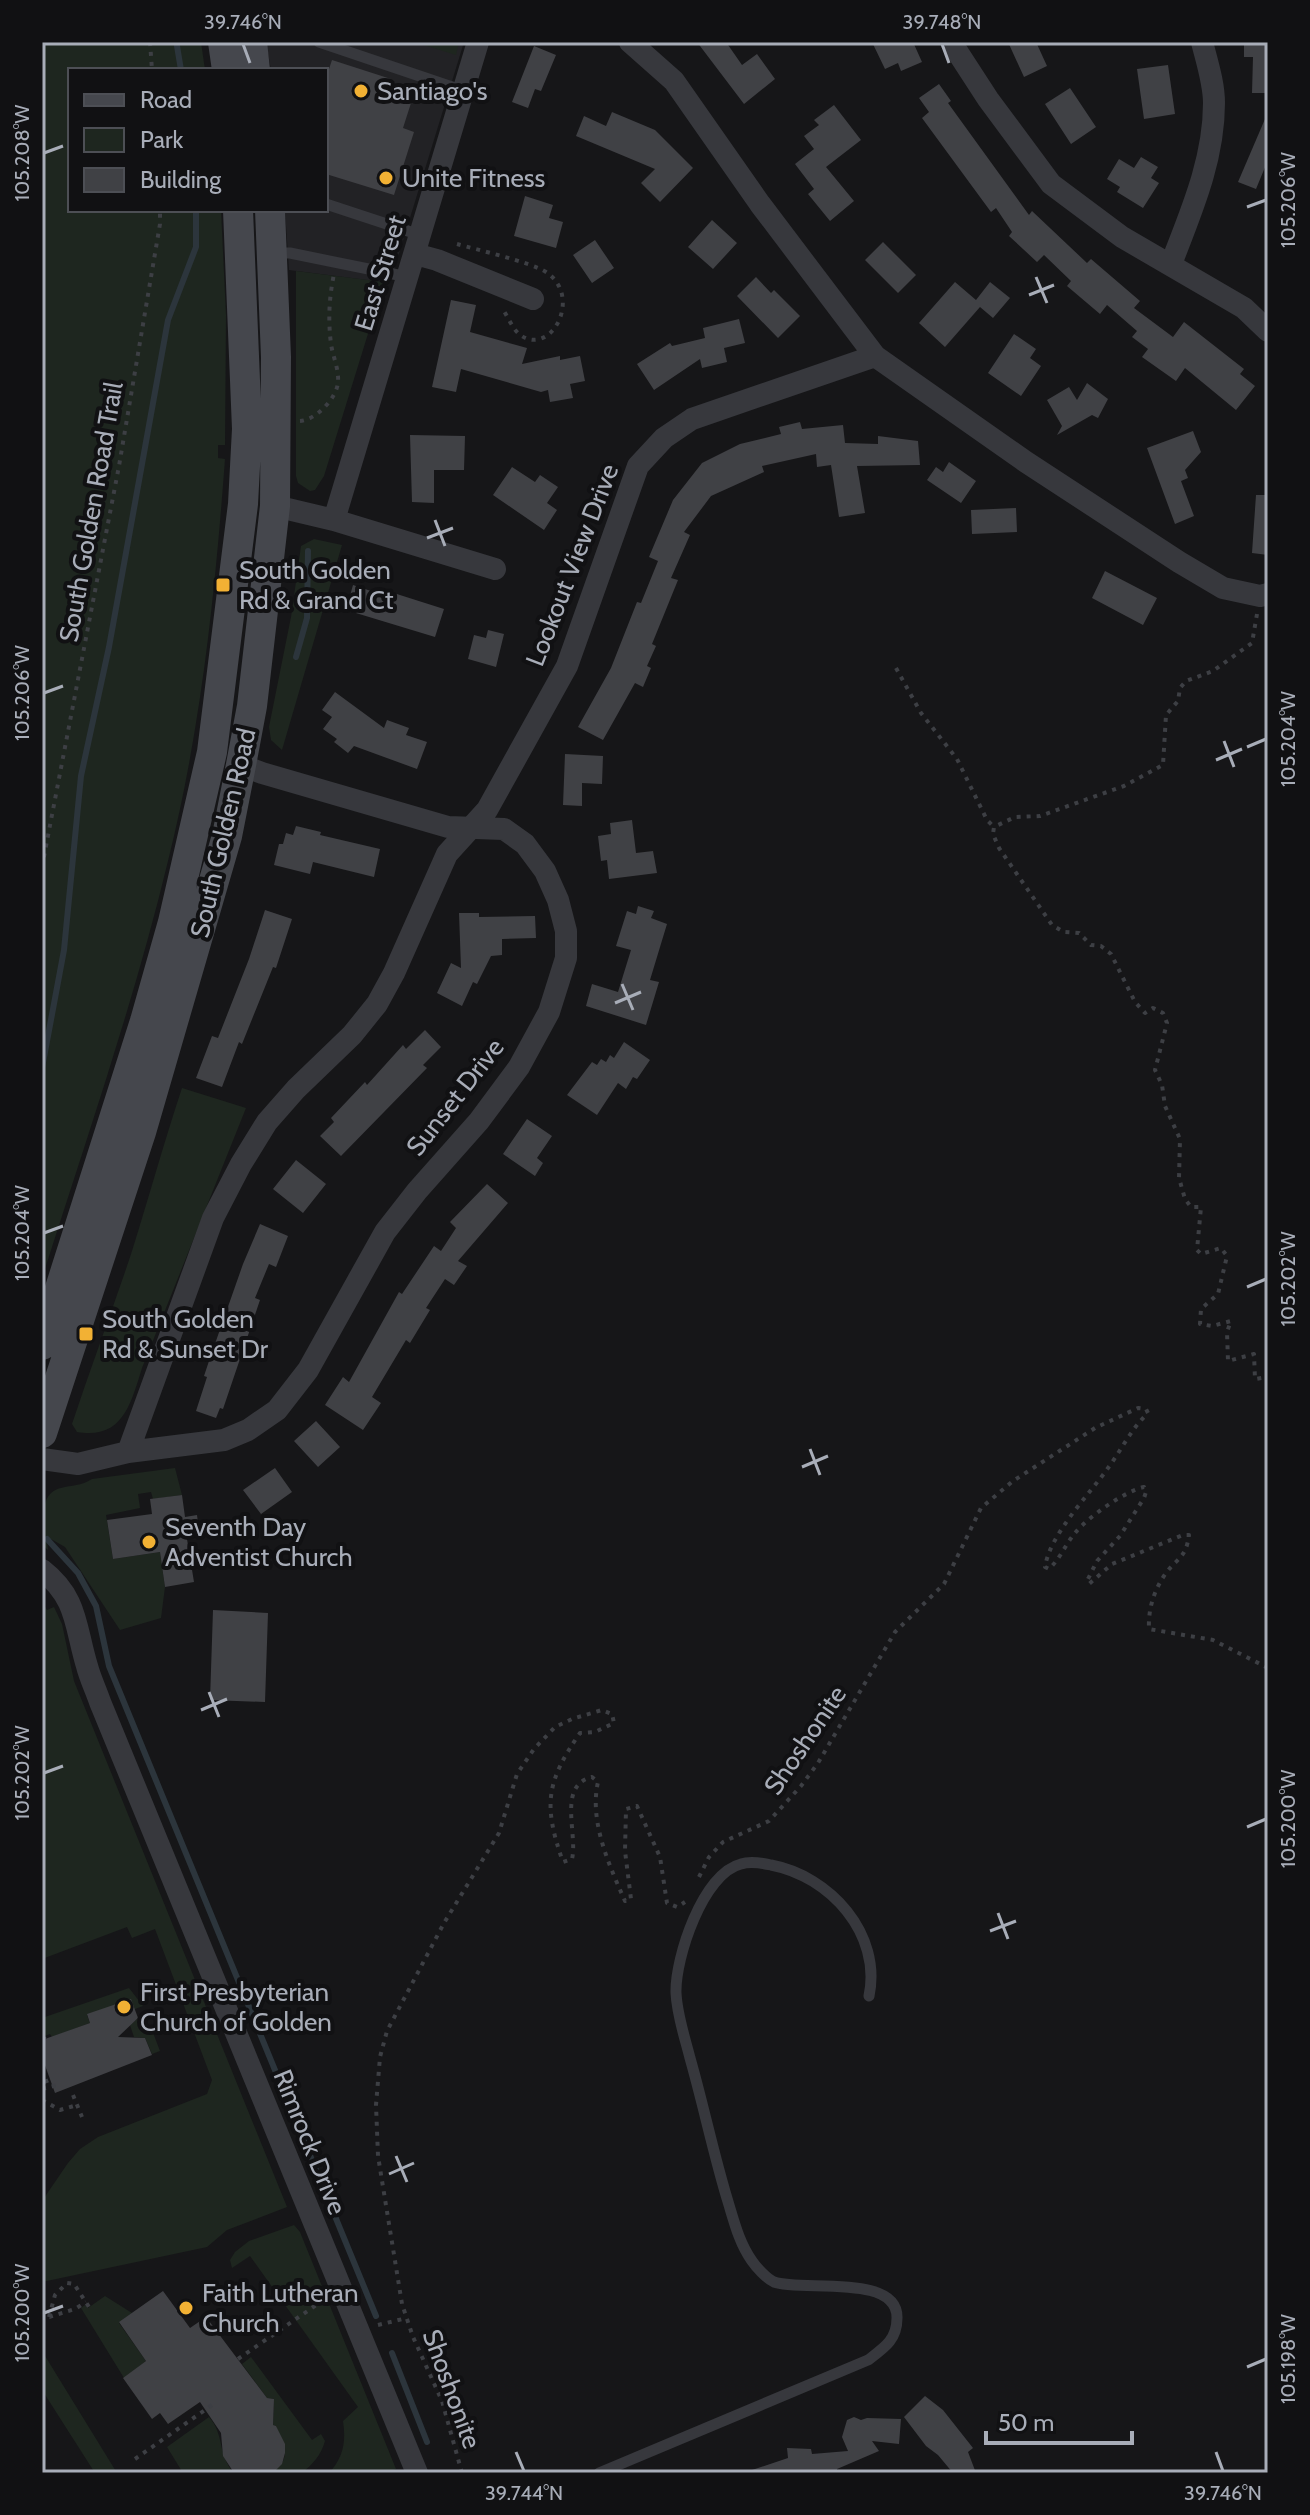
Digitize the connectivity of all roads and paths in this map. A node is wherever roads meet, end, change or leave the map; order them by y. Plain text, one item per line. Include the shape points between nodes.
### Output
1 (150, 42) edge
2 (223, 42) edge
3 (252, 42) edge
4 (319, 42) edge
5 (478, 42) edge
6 (630, 42) edge
7 (951, 42) edge
8 (1202, 42) edge
9 (152, 68) edge
10 (227, 68) edge
11 (255, 68) edge
12 (464, 91) junction
13 (328, 205) edge
14 (160, 212) edge
15 (238, 212) edge
16 (270, 212) edge
17 (418, 245) junction
18 (272, 253) junction
19 (337, 262) junction
20 (1171, 264) junction
21 (408, 277) junction
22 (533, 299) dead end
23 (1268, 331) edge
24 (875, 356) junction
25 (294, 422) dead end
26 (243, 504) junction
27 (275, 506) junction
28 (334, 520) junction
29 (495, 569) dead end
30 (1264, 595) edge
31 (896, 668) dead end
32 (212, 752) junction
33 (241, 765) junction
34 (470, 827) junction
35 (994, 827) junction
36 (42, 867) edge
37 (42, 1345) edge
38 (1268, 1377) edge
39 (42, 1433) edge
40 (128, 1452) junction
41 (42, 1459) edge
42 (42, 1570) edge
43 (1268, 1668) edge
44 (694, 1887) dead end
45 (688, 1900) dead end
46 (869, 1996) dead end
47 (42, 2070) edge
48 (61, 2084) dead end
49 (49, 2088) junction
50 (42, 2089) edge
51 (73, 2095) dead end
52 (42, 2100) edge
53 (77, 2105) junction
54 (82, 2117) dead end
55 (322, 2301) dead end
56 (88, 2304) joint
57 (407, 2318) junction
58 (357, 2329) junction
59 (238, 2359) dead end
60 (212, 2405) dead end
61 (135, 2459) dead end
62 (417, 2473) edge
63 (462, 2473) edge
64 (599, 2473) edge

1 - 9 path
2 - 10 main road
3 - 11 main road
4 - 12 lane
5 - 12 street, East Street
6 - 24 street via 674,81
7 - 20 street via 1051,184 1122,237
8 - 20 street via 1214,101 1212,131 1199,192
12 - 17 street, East Street
13 - 17 lane
14 - 36 path, South Golden Road Trail via 119,466
15 - 26 main road, South Golden Road via 247,429
16 - 18 main road, South Golden Road
17 - 21 street, East Street
17 - 22 street via 437,260
18 - 19 lane
18 - 27 main road, South Golden Road
19 - 21 lane
19 - 25 path via 329,306 338,384 330,401 309,421
20 - 23 street via 1244,308
21 - 28 street, East Street
24 - 30 street via 1179,562 1223,588
24 - 34 street, Lookout View Drive via 692,419 664,438 638,466 567,666 487,810
26 - 27 main road
26 - 32 main road, South Golden Road
27 - 28 street
27 - 33 main road, South Golden Road
28 - 29 street
30 - 35 path via 1252,643 1180,688 1178,701 1166,715 1163,765 1124,786
31 - 35 path via 921,713 957,759
32 - 33 main road
32 - 37 main road, South Golden Road via 165,950
33 - 34 street, Sunset Drive via 448,827
33 - 39 main road, South Golden Road via 227,836 141,1132
34 - 40 street, Lookout View Drive via 447,854 377,1004 267,1122 241,1164 213,1218
34 - 40 street, Sunset Drive via 504,829 525,844 545,871 566,931 566,958 549,1012 519,1067 385,1232 308,1370 277,1410 224,1440
35 - 38 path via 999,848 1052,925 1101,946 1145,1013 1153,1008 1163,1013 1167,1023 1155,1070 1180,1139 1179,1178 1185,1199 1191,1207 1201,1207 1197,1250 1201,1254 1221,1248 1227,1256 1218,1294 1201,1309 1200,1324 1231,1321 1228,1361 1254,1354 1255,1379
40 - 41 street, Sunset Drive via 78,1464
42 - 58 street, Rimrock Drive via 76,1615 100,1702
43 - 44 path, Shoshonite via 1213,1640 1149,1629 1148,1610 1166,1574 1184,1556 1189,1535 1112,1564 1089,1584 1097,1561 1144,1498 1144,1487 1089,1520 1055,1564 1045,1567 1060,1533 1148,1413 1138,1408 1095,1428 981,1508 944,1584 895,1632 801,1786 769,1821 723,1842
45 - 57 path, Shoshonite via 677,1907 667,1903 660,1857 637,1806 626,1809 631,1899 625,1901 599,1831 594,1799 598,1782 592,1777 573,1790 571,1829 576,1842 572,1859 563,1862 552,1825 551,1784 580,1733 614,1723 612,1714 602,1710 555,1727 517,1774 499,1833 444,1923 387,2031 380,2057 378,2156
46 - 64 lane via 873,1977 860,1931 838,1899 807,1876 784,1867 741,1864 723,1873 704,1896 680,1960 676,1992 741,2244 773,2282 884,2294 897,2311 897,2326 891,2343 868,2360
47 - 49 path
48 - 49 path
49 - 50 path
51 - 53 path
52 - 53 path via 60,2110
53 - 54 path
55 - 59 path
56 - 56 path via 75,2309 49,2317 55,2295 67,2283 74,2284
57 - 58 path, Shoshonite
57 - 63 path, Shoshonite via 442,2401
58 - 62 street, Rimrock Drive
60 - 61 path

